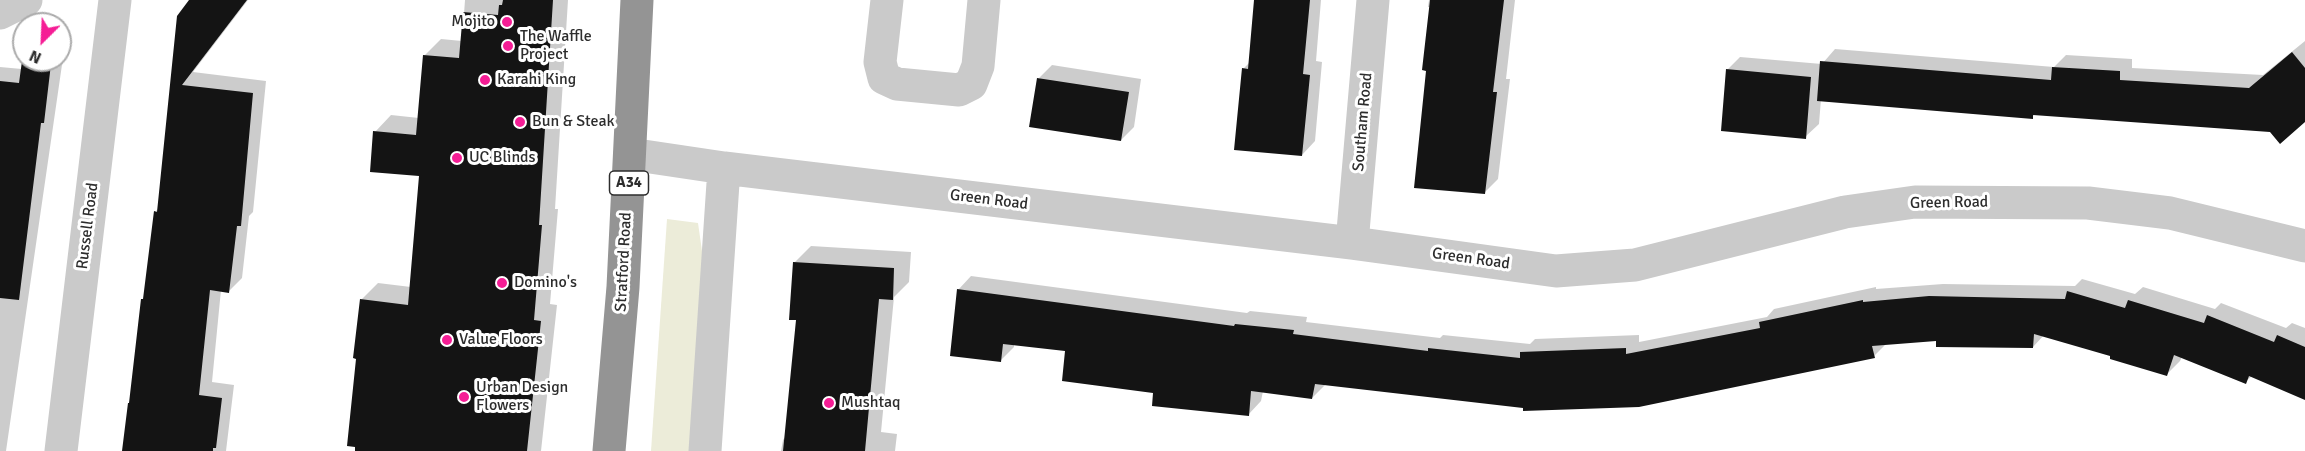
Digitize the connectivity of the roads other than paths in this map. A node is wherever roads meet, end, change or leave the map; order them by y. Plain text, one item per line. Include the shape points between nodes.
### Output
1 (26, 0) edge
2 (115, 0) edge
3 (637, 0) edge
4 (887, 0) edge
5 (984, 0) edge
6 (1373, 0) edge
7 (0, 14) edge
8 (630, 154) junction
9 (724, 168) junction
10 (1352, 243) junction
11 (2305, 246) edge
12 (61, 451) edge
13 (609, 451) edge
14 (705, 451) edge

1 - 7 street
2 - 12 street, Russell Road
3 - 8 highway, Stratford Road / A34
4 - 5 street via 880,62 884,78 897,84 958,90 971,84 978,66
6 - 10 street, Southam Road
8 - 9 street, Green Road
8 - 13 highway, Stratford Road / A34
9 - 10 street, Green Road
9 - 14 street
10 - 11 street, Green Road via 1557,271 1635,265 1845,212 1938,202 2100,204 2170,213

